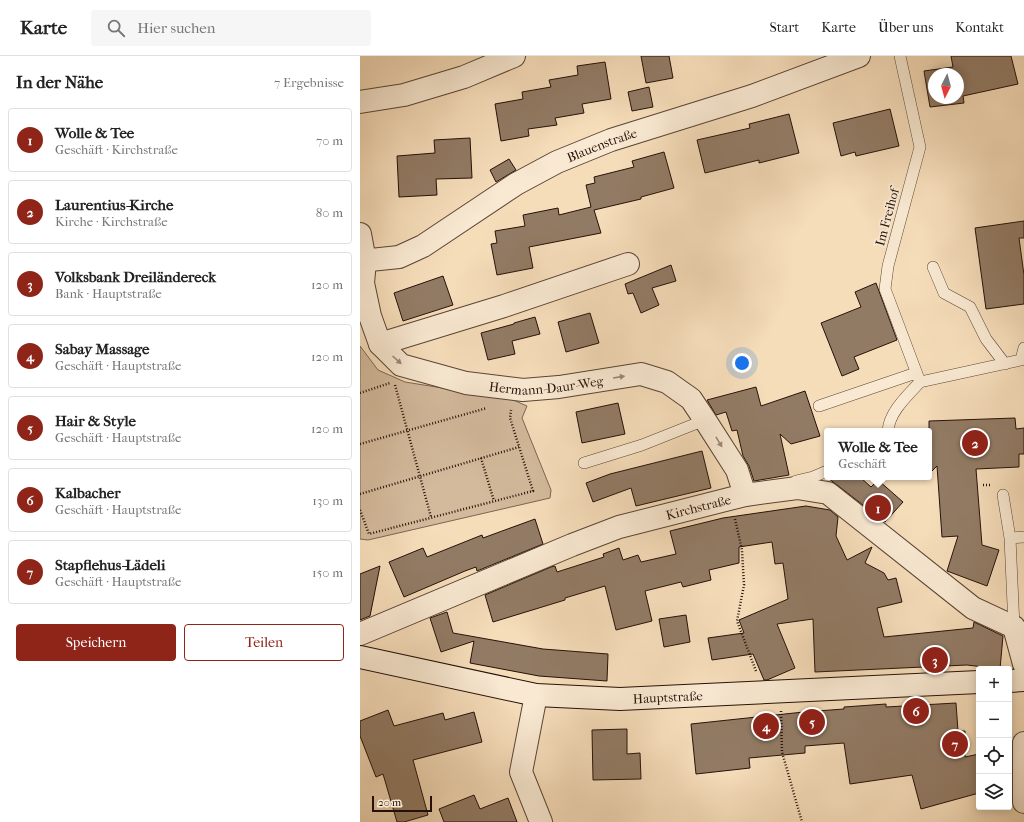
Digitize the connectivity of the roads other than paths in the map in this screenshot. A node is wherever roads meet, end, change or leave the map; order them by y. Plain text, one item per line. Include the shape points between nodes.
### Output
1 (514, 56) edge
2 (859, 56) edge
3 (900, 56) edge
4 (360, 102) edge
5 (360, 234) edge
6 (363, 261) edge
7 (628, 264) dead end
8 (933, 267) dead end
9 (380, 344) junction
10 (1024, 348) edge
11 (1023, 363) edge
12 (1005, 364) junction
13 (918, 377) junction
14 (819, 406) dead end
15 (705, 420) junction
16 (888, 428) edge
17 (584, 463) dead end
18 (824, 472) edge
19 (797, 488) junction
20 (1004, 495) dead end
21 (738, 497) junction
22 (1024, 537) edge
23 (1010, 538) junction
24 (1014, 627) junction
25 (360, 634) edge
26 (360, 657) edge
27 (1024, 664) edge
28 (1024, 680) edge
29 (1012, 681) edge
30 (976, 682) edge
31 (536, 695) junction
32 (1024, 743) edge
33 (1024, 802) edge
34 (540, 822) edge

1 - 4 street via 464,77 404,94
2 - 6 street, Blauenstraße via 752,96 611,140 558,162 516,184 423,246 399,257
3 - 13 lane, Im Freihof via 920,147 888,266 885,289
5 - 6 street, Hermann-Daur-Weg
6 - 9 street, Hermann-Daur-Weg via 363,283 370,316
7 - 9 street
8 - 12 lane via 944,293 970,307 986,339
9 -> 15 street, Hermann-Daur-Weg via 401,365 466,383 523,390 642,374 667,382 691,400
10 - 11 lane
11 - 12 lane
12 - 13 lane
13 - 14 lane
13 - 16 lane
15 - 17 lane via 642,445
15 -> 21 street, Hermann-Daur-Weg via 737,470
18 - 19 lane via 796,481
19 - 21 street, Kirchstraße
19 - 24 street, Kirchstraße via 828,493 973,608
20 - 23 lane
21 - 25 street, Kirchstraße via 619,527
22 - 23 lane
23 - 24 lane
24 - 27 street
26 - 31 street, Hauptstraße
28 - 29 street
30 - 31 street, Hauptstraße via 620,699
31 - 34 street via 521,772
32 - 33 street

